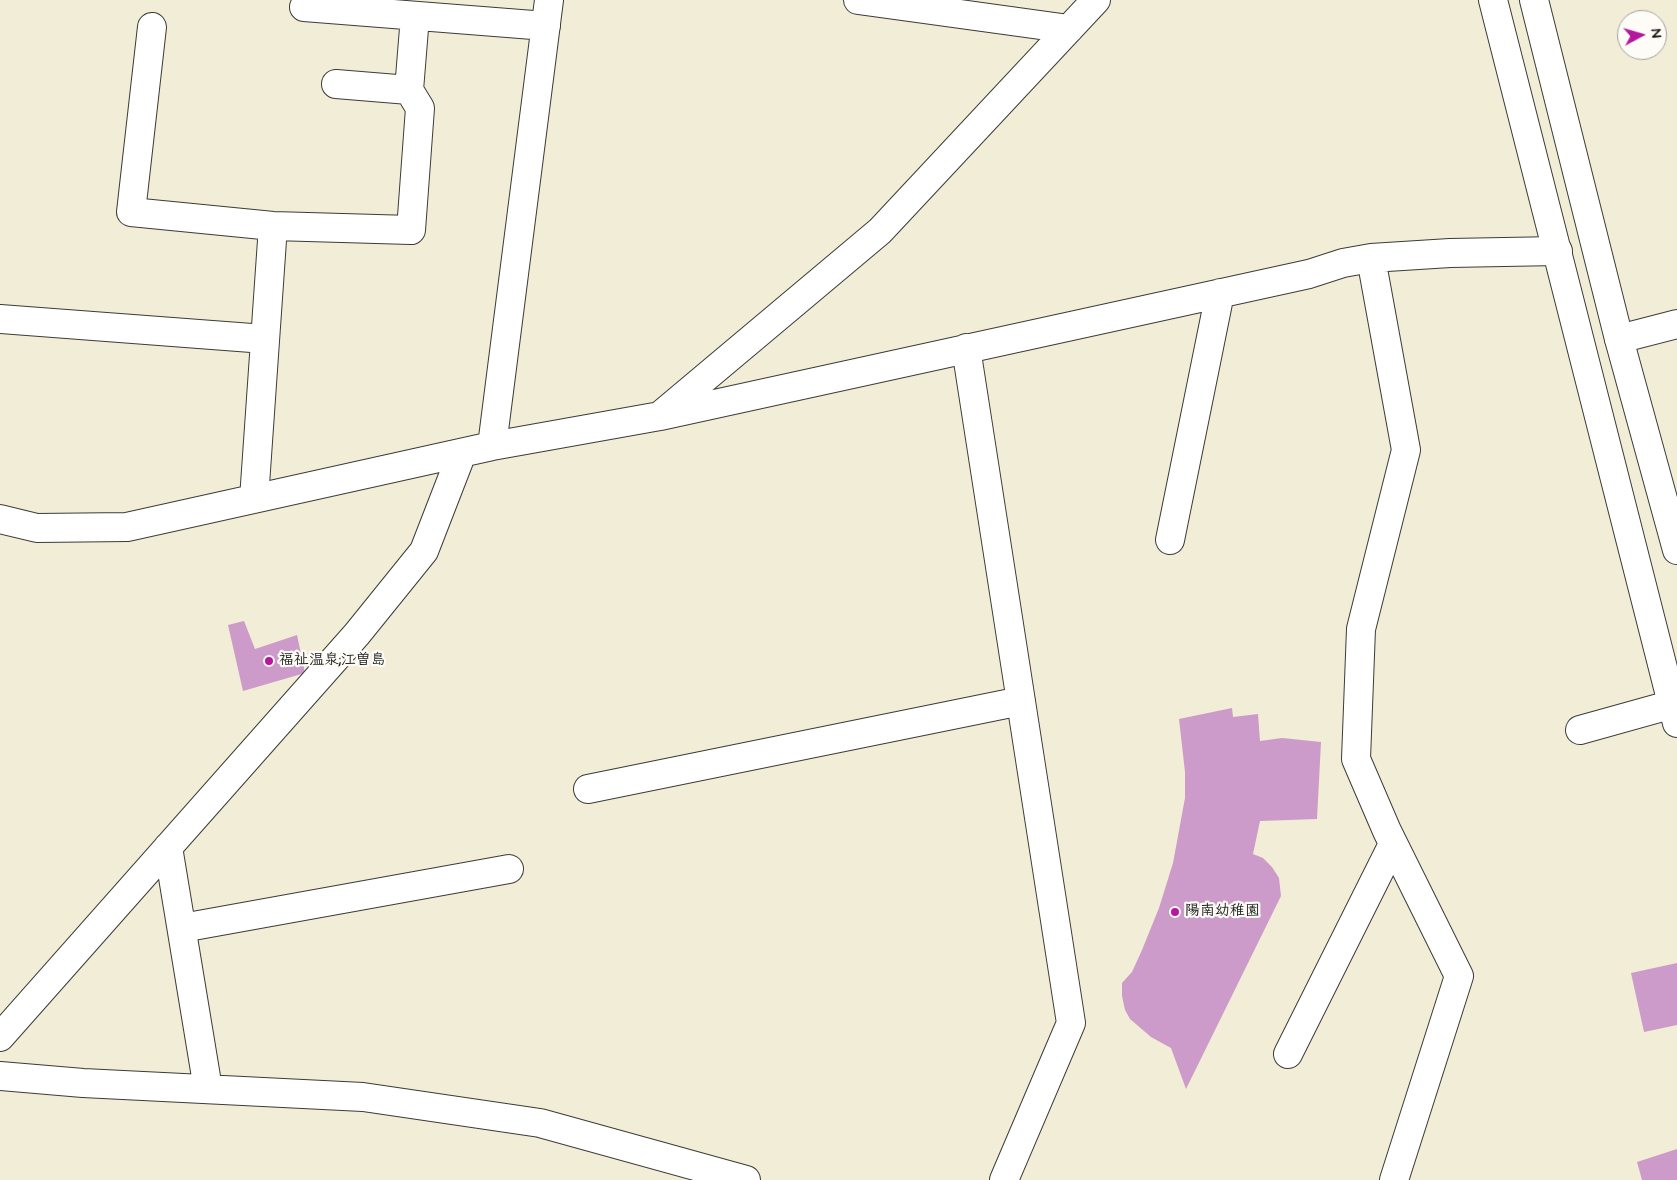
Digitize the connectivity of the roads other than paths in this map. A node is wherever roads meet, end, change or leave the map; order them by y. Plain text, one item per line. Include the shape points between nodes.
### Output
1 (858, 0) edge
2 (1096, 0) edge
3 (1534, 0) edge
4 (1488, 1) edge
5 (304, 7) dead end
6 (547, 13) edge
7 (415, 16) junction
8 (152, 27) dead end
9 (1069, 29) junction
10 (336, 84) dead end
11 (409, 90) junction
12 (273, 226) junction
13 (1558, 251) junction
14 (1371, 258) junction
15 (1220, 293) junction
16 (0, 319) edge
17 (1677, 324) edge
18 (265, 339) junction
19 (1619, 339) junction
20 (966, 348) junction
21 (660, 416) junction
22 (492, 446) junction
23 (462, 453) junction
24 (254, 499) junction
25 (0, 519) edge
26 (1170, 540) dead end
27 (1677, 550) edge
28 (1021, 702) junction
29 (1675, 710) edge
30 (1580, 730) dead end
31 (588, 789) dead end
32 (1393, 844) junction
33 (168, 847) junction
34 (510, 869) dead end
35 (182, 928) junction
36 (0, 1037) edge
37 (1288, 1054) dead end
38 (0, 1076) edge
39 (208, 1089) junction
40 (746, 1180) edge
41 (1004, 1180) edge
42 (1394, 1180) edge

1 - 9 street
2 - 9 street
3 - 19 street
4 - 13 street
5 - 7 street
6 - 7 street
6 - 22 street
7 - 11 street
8 - 12 street via 131,212
9 - 21 street via 880,231
10 - 11 street
11 - 12 street via 420,108 411,230
12 - 18 street
13 - 14 street
13 - 29 street
14 - 15 street
14 - 32 street via 1406,450 1361,629 1356,759
15 - 20 street
15 - 26 street
16 - 18 street
17 - 19 street
18 - 24 street
19 - 27 street
20 - 21 street
20 - 28 street
21 - 22 street
22 - 23 street
23 - 24 street
23 - 33 street via 424,551 357,634
24 - 25 street via 127,526 37,528
28 - 31 street
28 - 41 street via 1071,1023
29 - 30 street
32 - 37 street
32 - 42 street via 1459,976
33 - 35 street
33 - 36 street
34 - 35 street
35 - 39 street
38 - 39 street
39 - 40 street via 364,1096 540,1123

